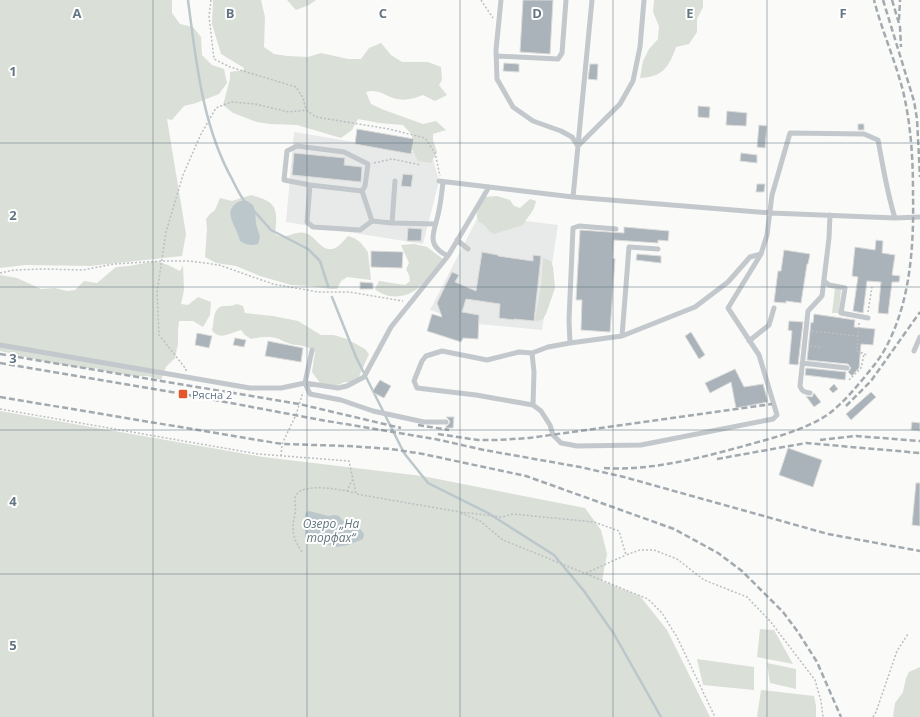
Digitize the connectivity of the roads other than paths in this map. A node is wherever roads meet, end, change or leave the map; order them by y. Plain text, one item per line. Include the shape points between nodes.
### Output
1 (501, 0) edge
2 (566, 0) edge
3 (592, 0) edge
4 (644, 0) edge
5 (497, 56) junction
6 (578, 146) junction
7 (395, 181) dead end
8 (310, 185) junction
9 (489, 187) junction
10 (362, 191) junction
11 (574, 197) junction
12 (771, 213) junction
13 (830, 215) junction
14 (920, 217) edge
15 (894, 218) junction
16 (372, 221) junction
17 (392, 223) junction
18 (435, 224) junction
19 (616, 229) dead end
20 (457, 240) junction
21 (468, 249) dead end
22 (658, 249) dead end
23 (761, 254) junction
24 (448, 256) junction
25 (824, 281) junction
26 (774, 308) dead end
27 (868, 318) road end
28 (622, 336) junction
29 (920, 337) edge
30 (749, 341) junction
31 (570, 343) junction
32 (0, 345) edge
33 (312, 350) dead end
34 (914, 351) dead end
35 (532, 353) junction
36 (802, 363) junction
37 (847, 368) dead end
38 (305, 383) junction
39 (810, 393) dead end
40 (533, 405) junction
41 (446, 422) dead end

1 - 5 lane
2 - 5 lane via 562,53 558,59
3 - 6 lane
4 - 6 lane via 640,47 633,81 620,104
5 - 6 lane via 497,79 513,107 533,121 572,137
6 - 11 lane
7 - 17 lane
8 - 10 lane
8 - 10 lane via 284,180 287,151 296,146 344,152 368,164
8 - 16 lane via 307,222 313,227 360,230
9 - 11 lane
9 - 18 lane via 441,182 439,211
9 - 20 lane
10 - 16 lane
11 - 12 lane
12 - 13 lane
12 - 15 lane via 772,195 790,133 864,134 878,140
12 - 23 lane
13 - 15 lane
13 - 25 lane
14 - 15 lane
16 - 17 lane
17 - 18 lane
18 - 24 lane via 432,238 438,251
19 - 31 lane via 579,226 573,228
20 - 21 lane
20 - 24 lane
22 - 28 lane via 629,247
23 - 28 lane via 750,257 728,282 695,307
23 - 30 lane via 728,308
24 - 38 lane via 391,327 364,377 338,388
25 - 27 lane via 845,288 841,313
25 - 36 lane via 822,296 808,312
26 - 30 lane via 769,325
28 - 31 lane
29 - 34 lane
30 - 40 lane via 759,355 778,414 773,418 641,445 577,446 561,443 553,435 541,411
31 - 35 lane
32 - 38 lane via 250,388 281,388
33 - 38 lane
35 - 40 lane
35 - 40 lane via 519,352 487,360 442,351 426,356 414,381 417,388
36 - 37 lane
36 - 39 lane via 800,386 804,392
38 - 41 lane via 310,394 424,422

